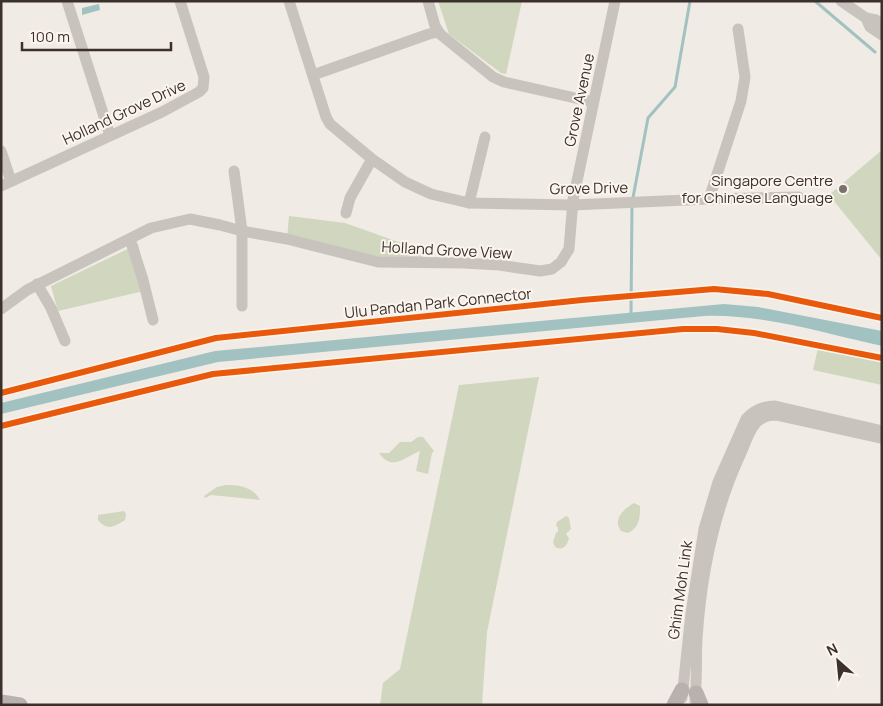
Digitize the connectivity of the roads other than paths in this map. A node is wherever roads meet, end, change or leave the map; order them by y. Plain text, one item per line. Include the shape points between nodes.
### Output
1 (67, 1) edge
2 (180, 1) edge
3 (289, 1) edge
4 (428, 1) edge
5 (615, 1) edge
6 (841, 1) edge
7 (866, 18) junction
8 (882, 25) edge
9 (738, 30) dead end
10 (438, 32) junction
11 (882, 35) edge
12 (313, 75) junction
13 (593, 102) junction
14 (110, 135) junction
15 (485, 137) dead end
16 (1, 151) edge
17 (372, 160) junction
18 (234, 170) dead end
19 (6, 184) edge
20 (799, 197) dead end
21 (709, 199) junction
22 (469, 203) junction
23 (572, 204) junction
24 (346, 213) dead end
25 (242, 231) junction
26 (130, 239) junction
27 (38, 284) junction
28 (242, 306) dead end
29 (1, 309) edge
30 (153, 320) dead end
31 (64, 341) dead end
32 (882, 431) edge
33 (882, 438) edge
34 (723, 484) junction
35 (691, 700) edge
36 (1, 702) edge
37 (20, 705) edge
38 (674, 705) edge

1 - 14 street
2 - 14 street, Holland Grove Drive via 202,72 203,88 176,105
3 - 12 street, Grove Drive
4 - 10 street
5 - 13 street, Grove Avenue
6 - 7 street
7 - 8 street
7 - 11 street via 870,26
9 - 21 street via 745,77 739,108
10 - 12 street
10 - 13 street via 485,71 504,82
12 - 17 street, Grove Drive via 330,124
13 - 23 street, Grove Avenue
14 - 19 street, Holland Grove Drive
15 - 22 street
16 - 19 street
17 - 22 street, Grove Drive via 416,188
17 - 24 street via 350,198
18 - 25 street
20 - 21 street, Grove Drive
21 - 23 street, Grove Drive
22 - 23 street, Grove Drive
23 - 25 street, Holland Grove View via 569,249 552,269 540,271 464,263 378,262
25 - 26 street, Holland Grove View via 190,220 151,228
25 - 28 street
26 - 27 street, Holland Grove View
26 - 30 street
27 - 29 street, Holland Grove View
27 - 31 street via 52,308
32 - 34 street, Ghim Moh Link via 782,406 759,409 746,419
33 - 34 street, Ghim Moh Link via 768,415 755,422
34 - 35 street, Ghim Moh Link via 704,529
35 - 38 main road
36 - 37 main road

